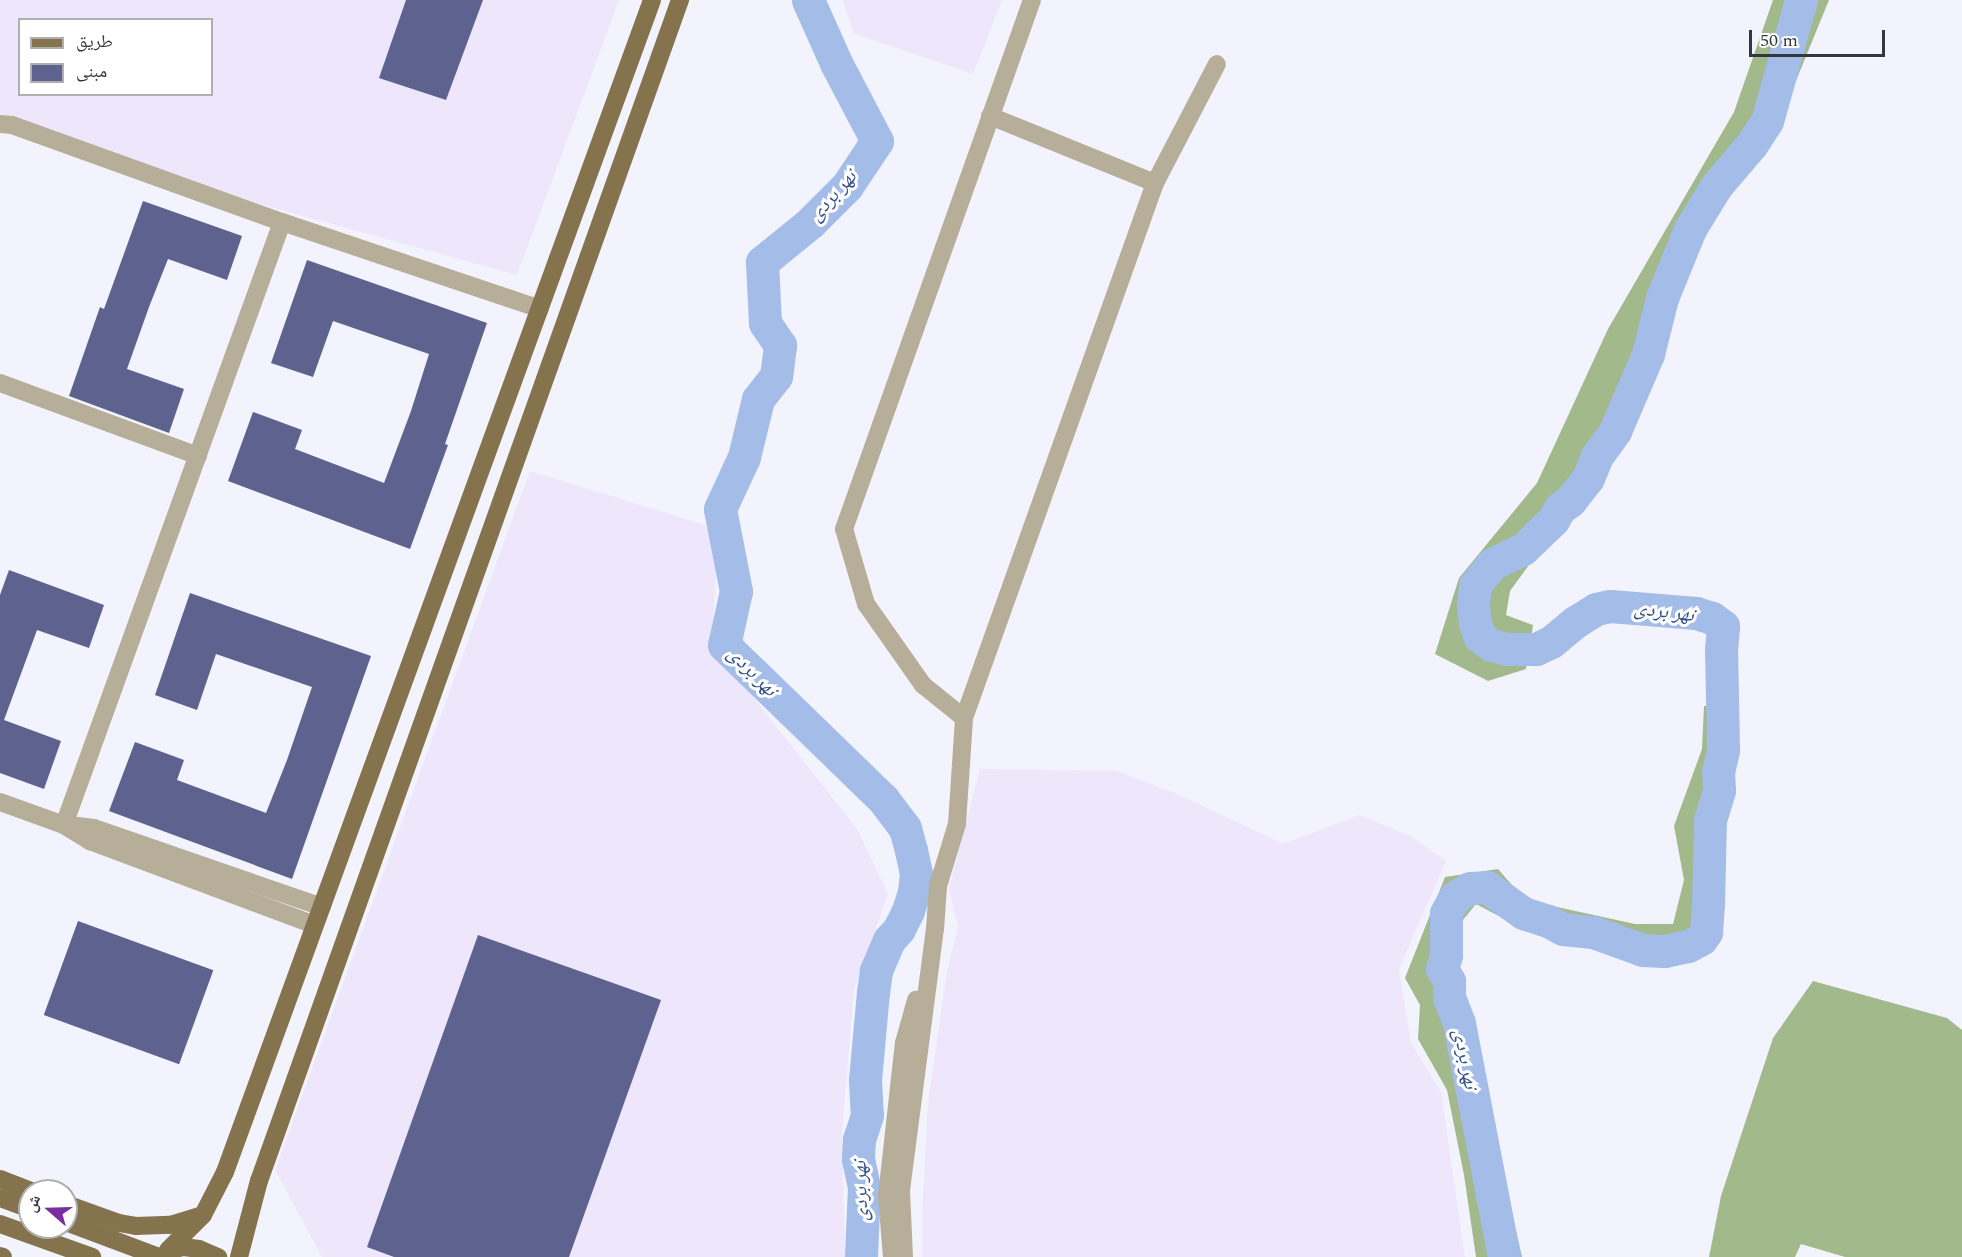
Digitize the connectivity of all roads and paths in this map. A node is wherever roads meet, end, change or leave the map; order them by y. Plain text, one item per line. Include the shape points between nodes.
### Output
1 (652, 0) edge
2 (680, 0) edge
3 (1032, 0) edge
4 (1216, 64) dead end
5 (990, 116) junction
6 (0, 124) edge
7 (1155, 183) junction
8 (282, 222) junction
9 (540, 309) junction
10 (0, 383) edge
11 (198, 456) junction
12 (964, 718) junction
13 (0, 802) edge
14 (64, 825) junction
15 (322, 907) junction
16 (315, 925) junction
17 (935, 929) junction
18 (0, 1179) edge
19 (18, 1186) edge
20 (0, 1198) edge
21 (18, 1205) edge
22 (78, 1208) edge
23 (203, 1215) junction
24 (0, 1224) edge
25 (78, 1226) edge
26 (161, 1255) edge
27 (92, 1257) edge
28 (218, 1257) edge
29 (239, 1257) edge
30 (892, 1257) edge
31 (904, 1257) edge

1 - 9 main road
2 - 29 main road via 259,1181
3 - 5 street
4 - 7 street
5 - 7 street
5 - 12 street via 844,529 866,604 923,685
6 - 8 street
7 - 12 street
8 - 9 street
8 - 11 street
9 - 15 main road
10 - 11 street
11 - 14 street
12 - 17 street via 957,824 938,886
13 - 14 street
14 - 15 street via 94,828
14 - 16 street via 90,841
15 - 16 main road
16 - 23 main road via 225,1172
17 - 30 street via 904,1044 886,1196
17 - 31 street via 901,1190
18 - 19 main road
20 - 21 main road
22 - 23 main road via 136,1226 171,1225
23 - 26 main road
24 - 27 main road
25 - 26 main road, bridge
26 - 28 main road via 183,1247 199,1248

